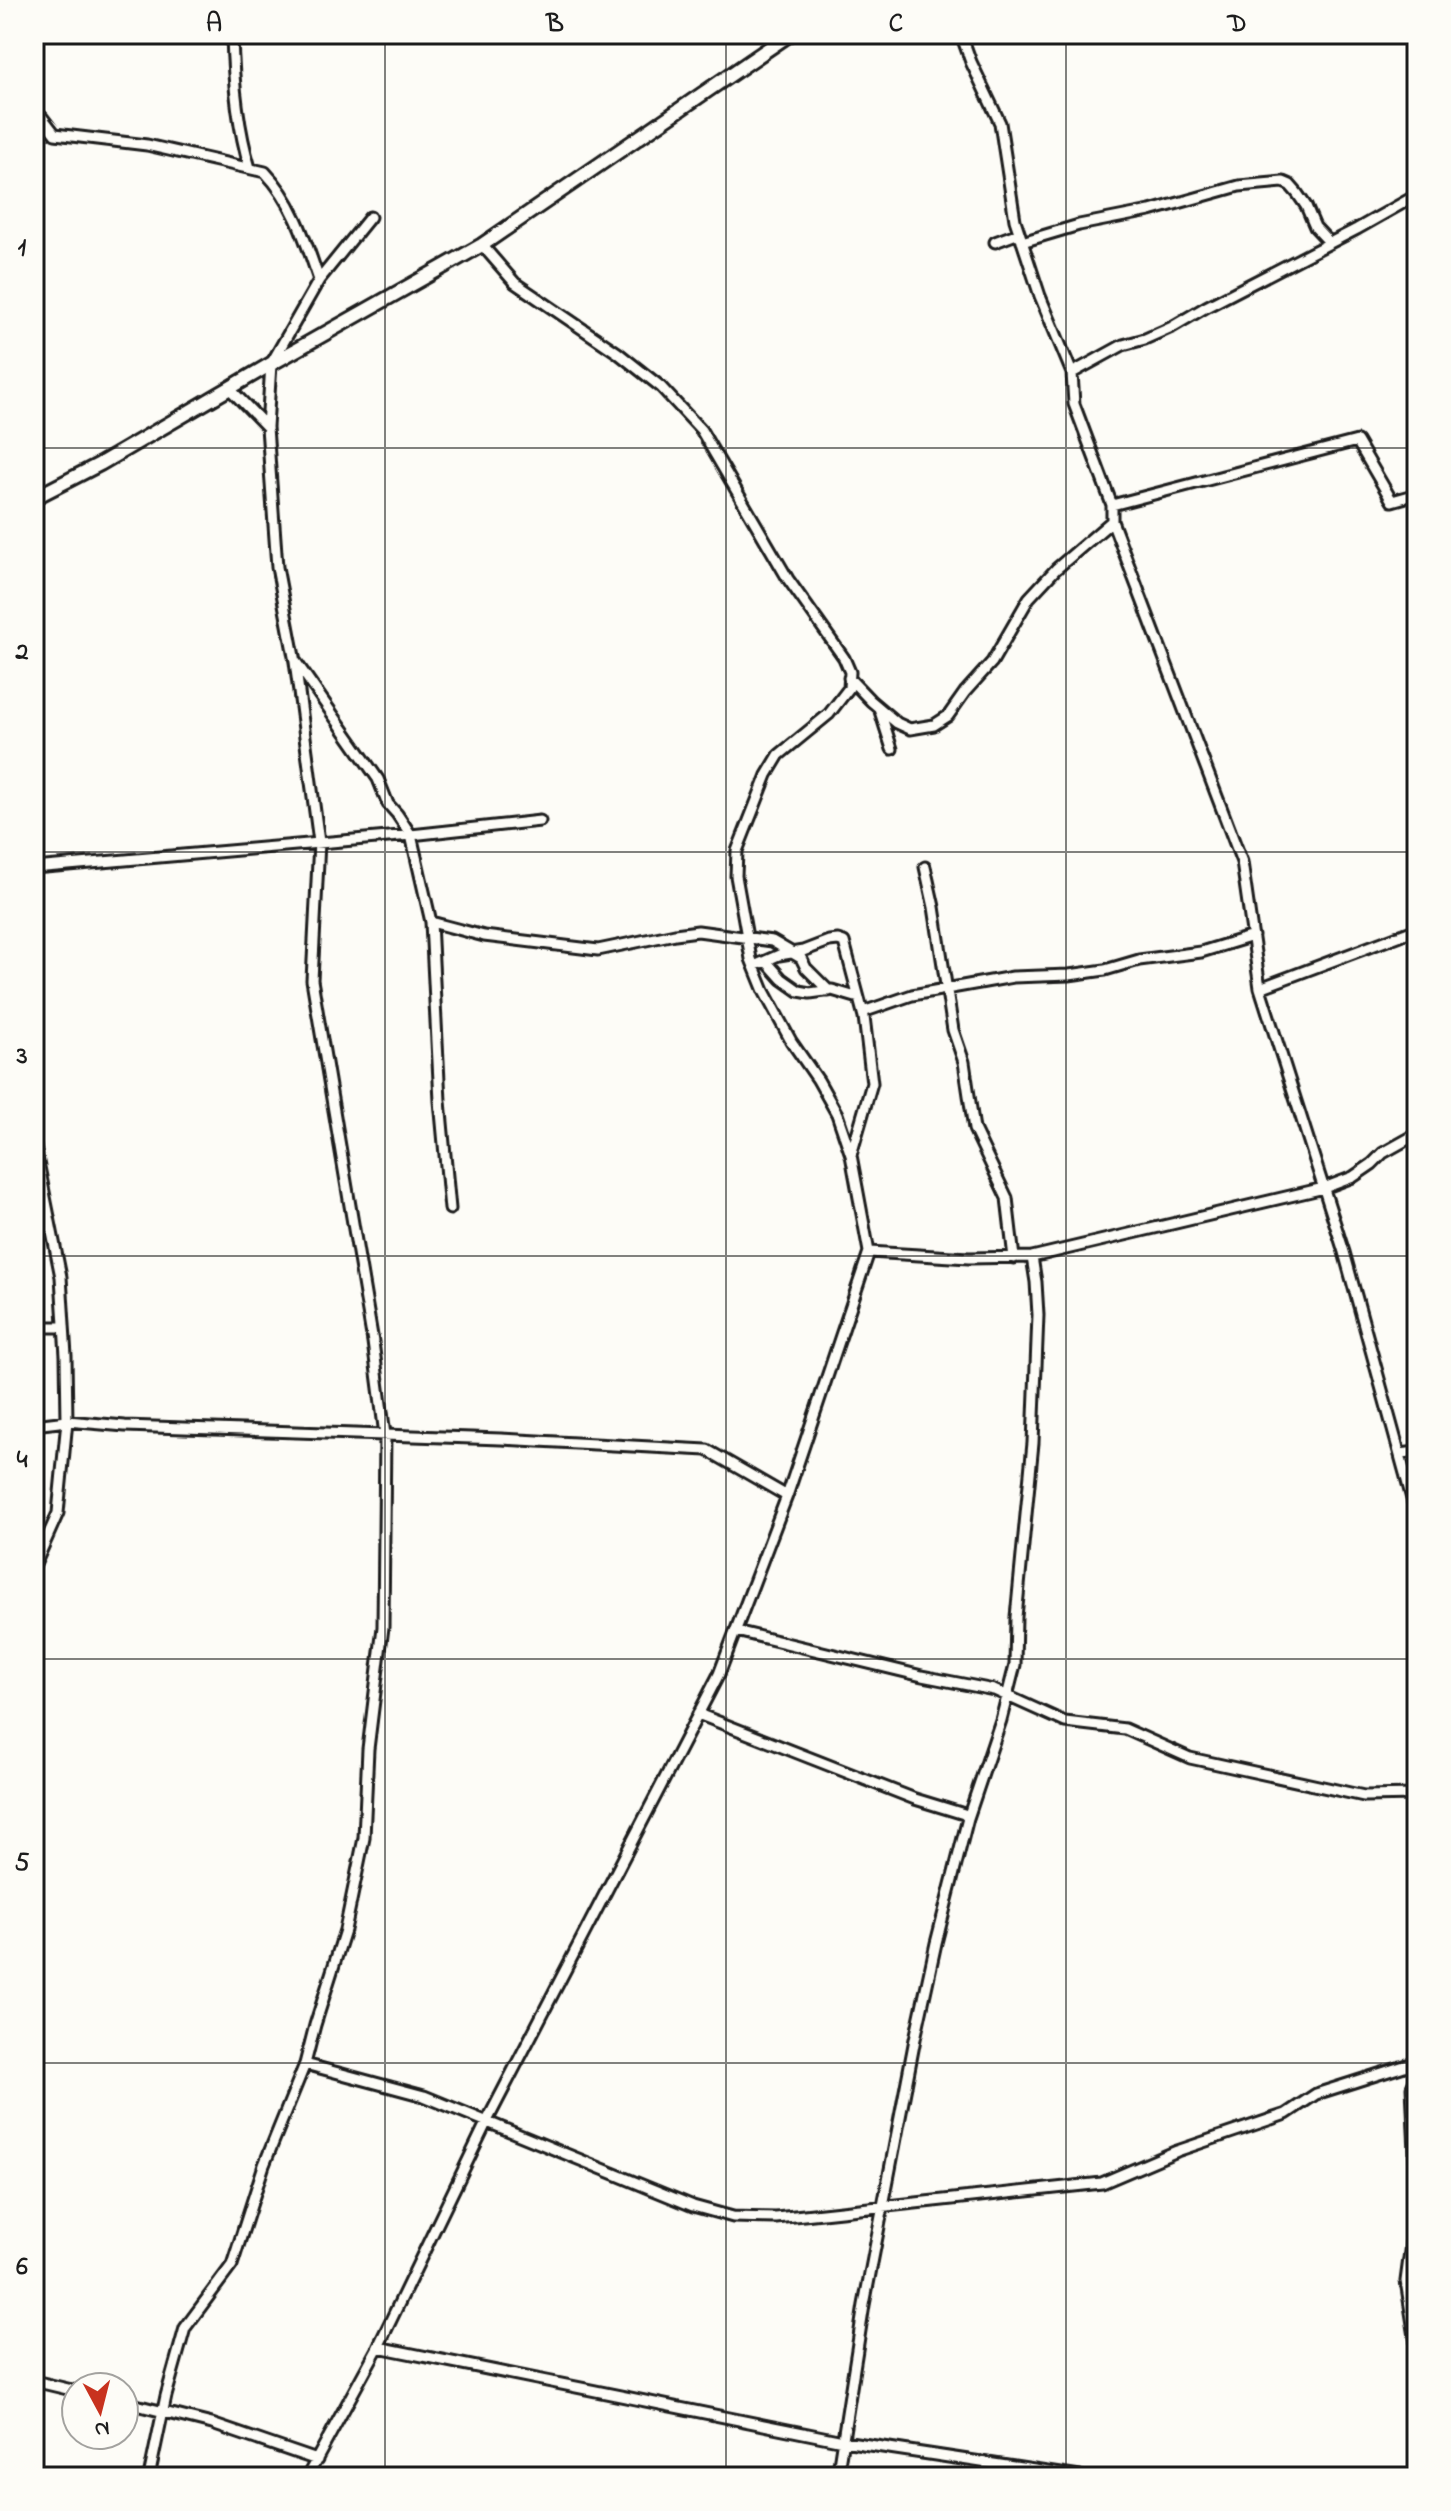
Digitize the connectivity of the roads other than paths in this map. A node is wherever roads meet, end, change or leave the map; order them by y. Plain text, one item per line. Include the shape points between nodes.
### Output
1 (232, 34) edge
2 (790, 34) edge
3 (961, 34) edge
4 (34, 116) edge
5 (250, 168) junction
6 (1417, 195) edge
7 (370, 217) dead end
8 (1020, 238) junction
9 (995, 242) dead end
10 (1330, 243) junction
11 (482, 245) junction
12 (319, 280) junction
13 (271, 364) junction
14 (1072, 373) junction
15 (230, 389) junction
16 (267, 427) junction
17 (1417, 494) edge
18 (34, 498) edge
19 (1112, 505) junction
20 (1112, 521) junction
21 (295, 662) junction
22 (849, 678) junction
23 (879, 708) junction
24 (892, 749) dead end
25 (540, 821) dead end
26 (411, 835) junction
27 (319, 842) junction
28 (925, 867) dead end
29 (34, 868) edge
30 (431, 922) junction
31 (1417, 929) edge
32 (1253, 936) junction
33 (747, 939) junction
34 (793, 954) junction
35 (766, 961) junction
36 (754, 966) junction
37 (947, 988) junction
38 (1260, 988) junction
39 (829, 991) junction
40 (859, 998) junction
41 (863, 1012) junction
42 (1417, 1134) edge
43 (34, 1142) edge
44 (851, 1155) junction
45 (1324, 1188) junction
46 (450, 1209) dead end
47 (869, 1252) junction
48 (1032, 1257) junction
49 (1014, 1258) junction
50 (34, 1327) edge
51 (64, 1327) junction
52 (67, 1421) junction
53 (34, 1425) edge
54 (385, 1435) junction
55 (1417, 1452) edge
56 (1400, 1454) junction
57 (787, 1496) junction
58 (1417, 1517) edge
59 (34, 1567) edge
60 (736, 1631) junction
61 (1007, 1696) junction
62 (698, 1714) junction
63 (1417, 1795) edge
64 (968, 1818) junction
65 (1417, 2062) edge
66 (305, 2064) junction
67 (1417, 2076) edge
68 (487, 2121) junction
69 (1417, 2198) edge
70 (883, 2207) junction
71 (378, 2347) junction
72 (1417, 2349) edge
73 (34, 2381) edge
74 (60, 2387) edge
75 (140, 2405) edge
76 (163, 2410) junction
77 (843, 2441) junction
78 (317, 2460) junction
79 (149, 2477) edge
80 (307, 2477) edge
81 (837, 2477) edge
82 (1080, 2477) edge

1 - 5 street via 238,111
2 - 11 main road
3 - 8 street via 1000,123
4 - 5 street via 42,117 55,134 147,145
5 - 12 street via 265,172 278,185
6 - 10 street
7 - 12 street
8 - 9 street
8 - 10 street via 1239,186 1283,182 1297,193
8 - 14 street
10 - 14 street
11 - 13 main road
11 - 22 street via 515,283 618,353 661,387 701,430 788,579 844,658
12 - 13 street
13 - 15 main road
13 - 16 street
14 - 19 street via 1074,404
15 - 16 street
15 - 18 main road
16 - 21 street via 277,567
17 - 19 street via 1392,501 1357,441
19 - 20 street
20 - 23 street via 1029,598 992,662 948,716 910,729
20 - 32 street via 1242,862
21 - 26 street
21 - 27 street
22 - 23 street
22 - 33 street via 849,688 829,714 779,755 748,818 737,851 736,876
23 - 24 street
25 - 26 street
26 - 27 street
26 - 30 street
27 - 29 street
27 - 54 street via 312,980
28 - 37 street
30 - 33 street via 484,936 598,950 698,931
30 - 46 street
31 - 38 street
32 - 37 street via 1105,970
32 - 38 street
33 - 34 street via 772,941
33 - 36 street
34 - 35 street
34 - 39 street
34 - 40 street via 829,941 844,942
35 - 36 street
35 - 39 street via 799,991
36 - 44 street via 784,1029 837,1114
37 - 41 street
37 - 49 street via 974,1129 1007,1198
38 - 45 street
39 - 40 street
40 - 41 street
41 - 44 street via 872,1083
42 - 45 street via 1353,1177
43 - 51 street via 61,1277
44 - 47 street
45 - 48 street
45 - 56 street
47 - 49 street
47 - 57 street
48 - 49 street
48 - 61 street via 1038,1315 1033,1443 1015,1665
50 - 51 street
51 - 52 street
52 - 53 street
52 - 54 street
52 - 59 street via 58,1513
54 - 57 street via 707,1450
54 - 66 street via 383,1627 364,1838 345,1930
55 - 56 street
56 - 58 street
57 - 60 street
60 - 61 street
60 - 62 street
61 - 63 street via 1065,1722 1125,1729 1190,1758 1364,1796
61 - 64 street
62 - 64 street
62 - 68 street
64 - 70 street via 915,2039
65 - 70 street via 1316,2094 1286,2114 1102,2183
66 - 68 street via 424,2096
66 - 76 street via 264,2165 232,2265 185,2328
67 - 69 street via 1412,2087
68 - 70 street via 693,2206 733,2217
68 - 71 street
69 - 72 street via 1406,2281
70 - 77 street
71 - 77 street
71 - 78 street
73 - 74 street
75 - 76 street
76 - 78 street
76 - 79 street
77 - 81 street
77 - 82 street
78 - 80 street

